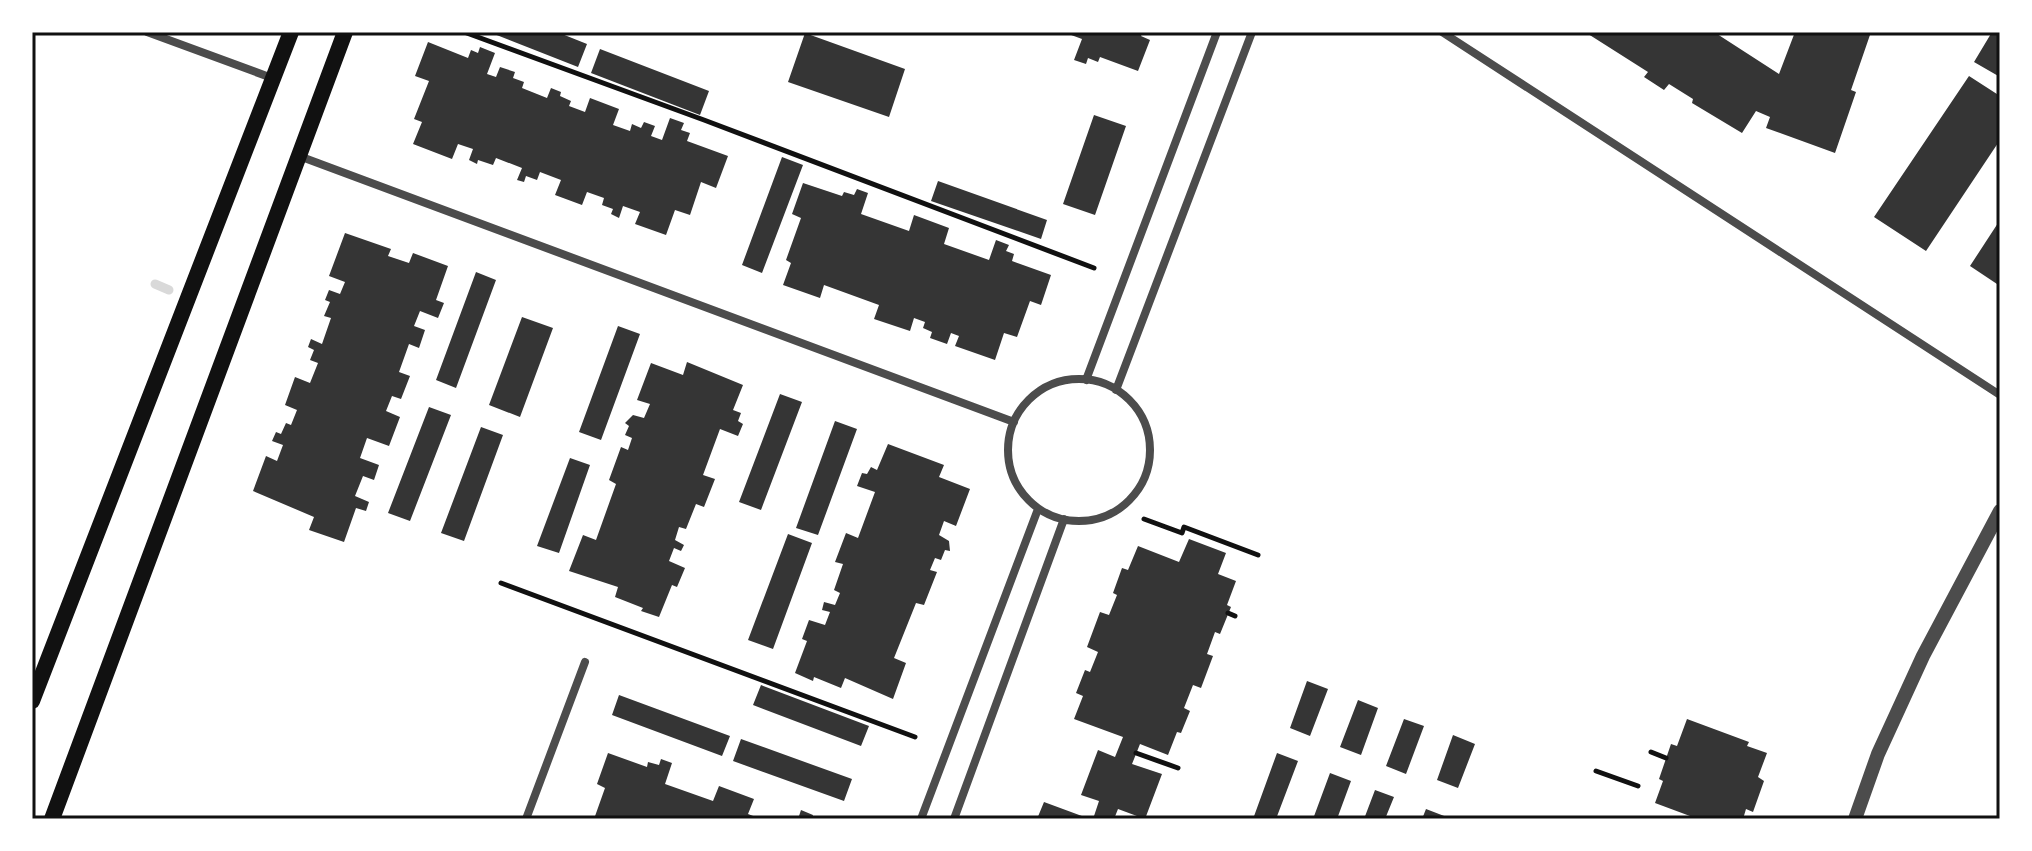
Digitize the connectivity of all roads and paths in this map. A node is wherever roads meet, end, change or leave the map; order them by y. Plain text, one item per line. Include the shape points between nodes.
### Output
1 (147, 32) edge
2 (291, 32) edge
3 (345, 32) edge
4 (464, 32) edge
5 (1217, 32) edge
6 (1252, 32) edge
7 (1442, 32) edge
8 (273, 79) junction
9 (299, 156) junction
10 (1094, 268) dead end
11 (1086, 380) junction
12 (1116, 390) junction
13 (2000, 395) edge
14 (1014, 422) junction
15 (1038, 509) junction
16 (2000, 511) edge
17 (1064, 519) junction
18 (1144, 519) dead end
19 (1258, 555) dead end
20 (501, 583) dead end
21 (1228, 613) dead end
22 (1235, 616) dead end
23 (585, 662) dead end
24 (32, 701) edge
25 (915, 737) dead end
26 (1651, 752) dead end
27 (1136, 753) dead end
28 (1666, 758) dead end
29 (1178, 768) dead end
30 (1596, 771) dead end
31 (1638, 786) dead end
32 (52, 819) edge
33 (526, 819) edge
34 (921, 819) edge
35 (954, 819) edge
36 (1855, 819) edge

1 - 8 street
2 - 8 main road
3 - 9 main road
4 - 10 path
5 - 11 street
6 - 12 street
7 - 13 street
8 - 24 main road
9 - 14 street
9 - 32 main road
11 - 12 street
11 - 14 street via 1063,381 1041,390 1023,405
12 - 17 street via 1145,424 1148,468 1131,499 1116,511 1082,521
14 - 15 street via 1007,449 1011,472
15 - 17 street
15 - 34 street
16 - 36 street via 1923,656
17 - 35 street
18 - 19 path via 1182,533 1184,527
20 - 25 path
21 - 22 path
23 - 33 street
26 - 28 path
27 - 29 path
30 - 31 path

